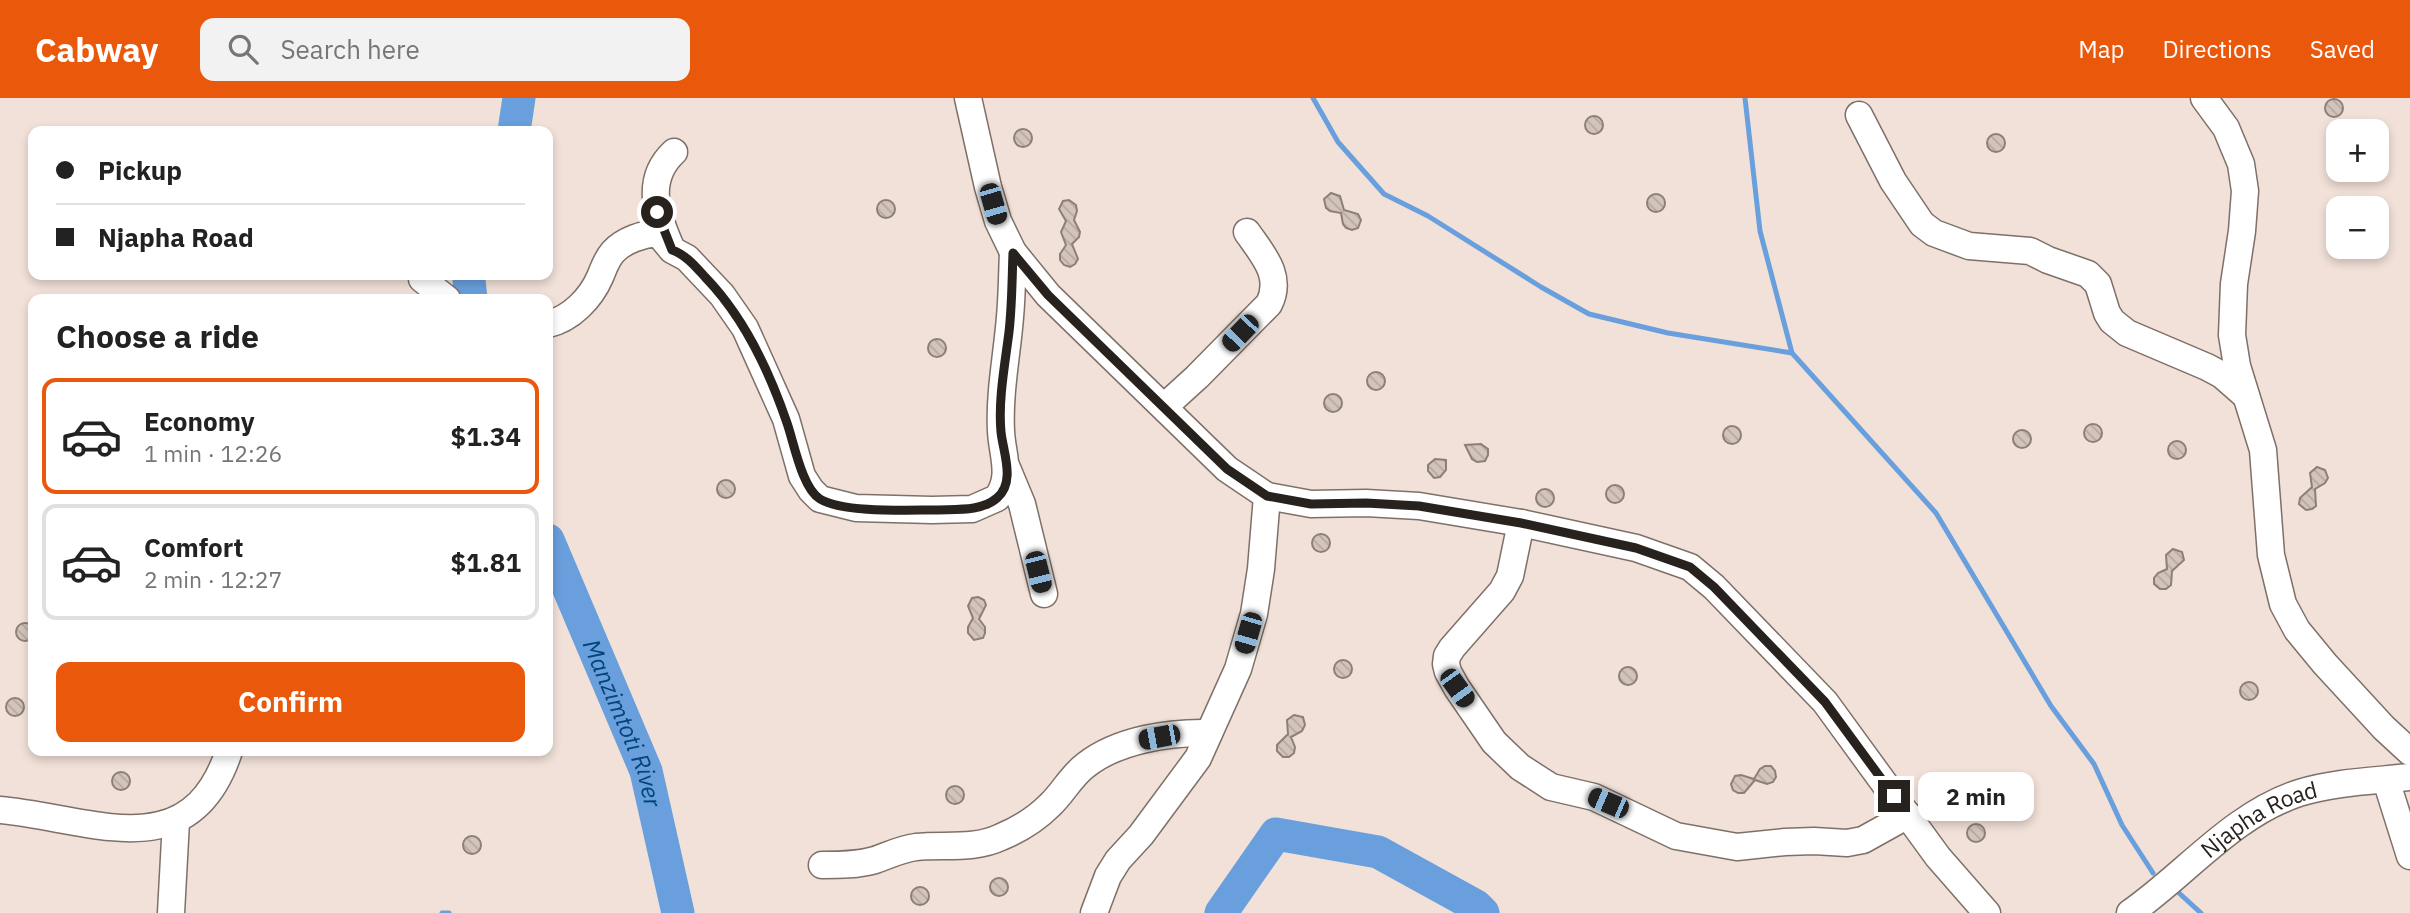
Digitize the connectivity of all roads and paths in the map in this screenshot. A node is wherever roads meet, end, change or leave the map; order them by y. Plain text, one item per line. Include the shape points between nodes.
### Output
1 (968, 98) edge
2 (2204, 98) edge
3 (1859, 115) dead end
4 (674, 152) dead end
5 (1247, 232) dead end
6 (672, 250) junction
7 (1013, 253) junction
8 (421, 284) edge
9 (438, 294) edge
10 (553, 322) edge
11 (2246, 396) junction
12 (1164, 407) junction
13 (1007, 468) junction
14 (1267, 496) junction
15 (1521, 523) junction
16 (1044, 594) dead end
17 (1209, 733) junction
18 (2410, 752) edge
19 (227, 756) edge
20 (2398, 779) edge
21 (0, 810) edge
22 (1908, 815) junction
23 (176, 821) junction
24 (2410, 856) edge
25 (822, 865) dead end
26 (171, 913) edge
27 (1094, 913) edge
28 (1987, 913) edge
29 (2130, 913) edge

1 - 7 street via 991,198
2 - 11 street via 2234,144 2245,191 2231,308 2237,366
3 - 11 street via 1893,181 1922,224 1934,233 1969,246 2030,251 2088,274 2098,284 2107,313 2117,326 2222,375
4 - 6 street via 659,170 656,197 659,220
5 - 12 street via 1274,276 1274,294
6 - 10 street via 658,233 626,242 607,260 590,296
6 - 13 street via 687,258 722,295 745,328 786,419 802,476 820,499 856,508 972,509 997,498
7 - 12 street via 1048,295
7 - 13 street via 1001,432
8 - 9 street
11 - 18 street via 2263,450 2271,555 2283,604 2325,664
12 - 14 street via 1227,469
13 - 16 street
14 - 15 street via 1311,504 1419,506
14 - 17 street via 1254,614 1238,669
15 - 22 street via 1636,548 1690,567 1825,702
15 - 22 street via 1514,564 1502,591 1452,648 1446,664 1494,742 1520,766 1551,787 1594,797 1676,836 1715,845 1847,843 1863,840
17 - 25 street via 1174,734 1102,755 1086,765 1050,805 999,838 964,846 914,847 873,860
17 - 27 street via 1171,796 1118,860
19 - 23 street via 215,786
20 - 24 street
20 - 29 street, Njapha Road via 2301,792 2261,810
21 - 23 street via 116,827 162,827
22 - 28 street
23 - 26 street

